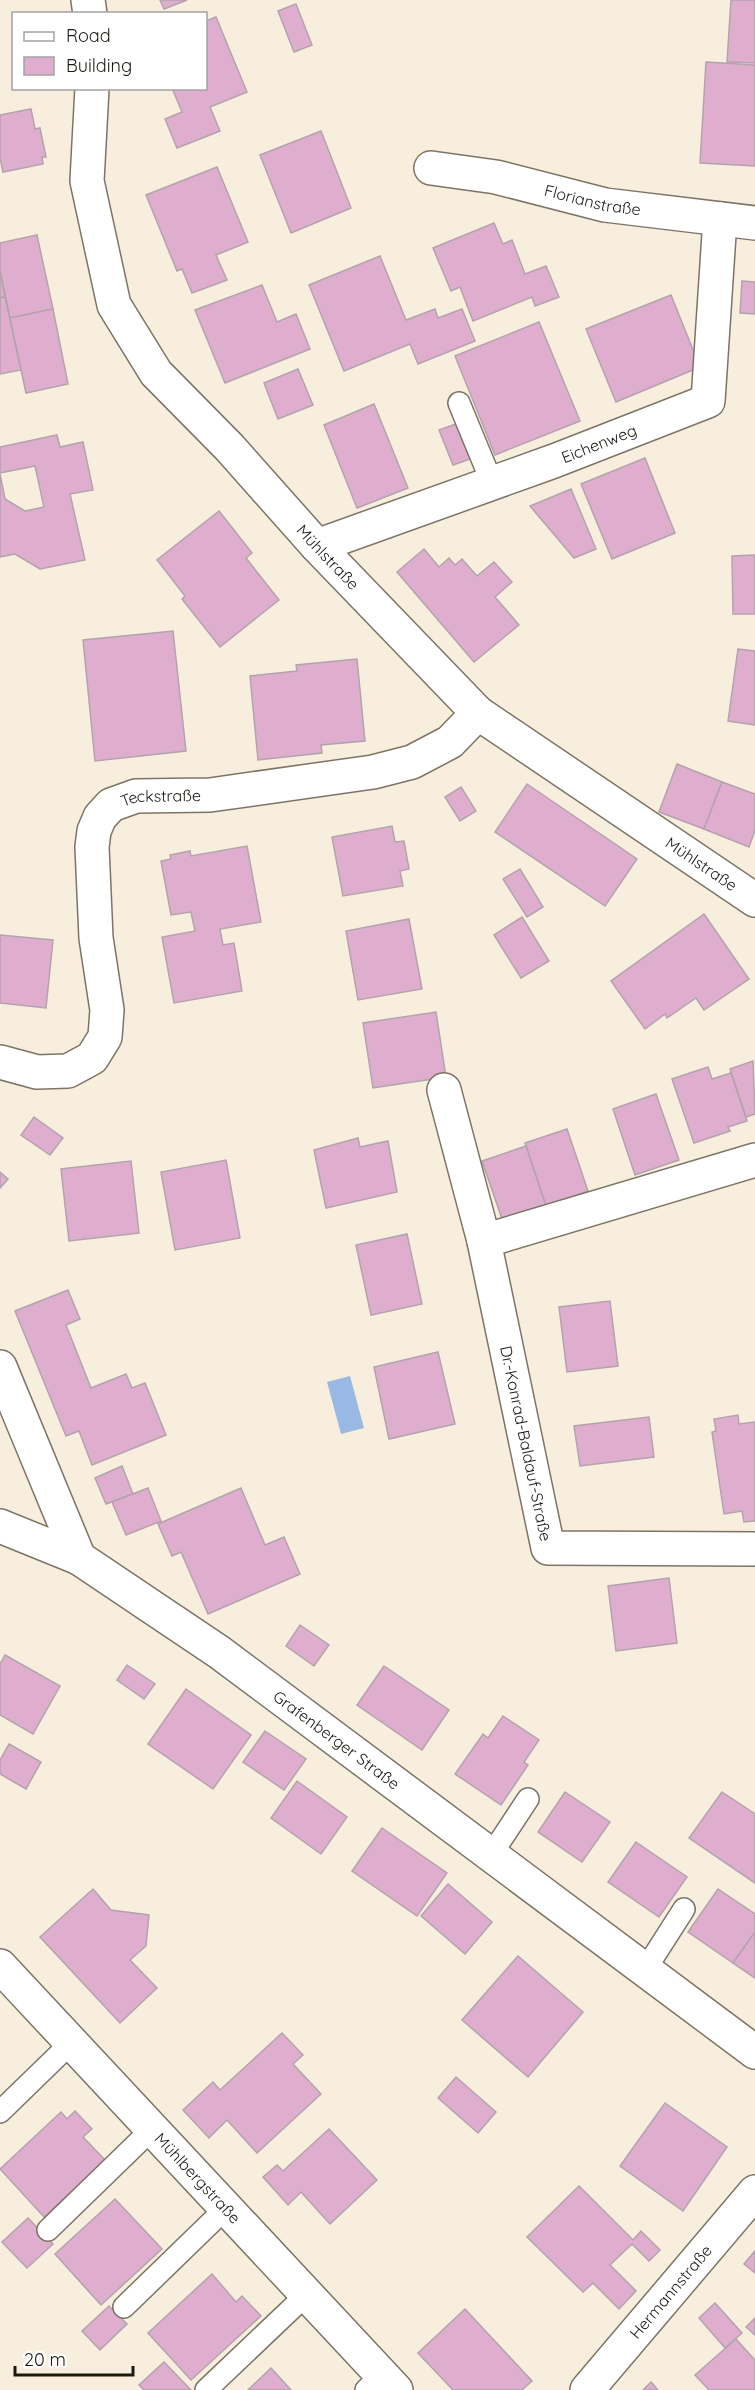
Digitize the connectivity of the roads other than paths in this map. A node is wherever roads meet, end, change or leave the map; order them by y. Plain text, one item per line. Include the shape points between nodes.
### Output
1 (92, 90) edge
2 (430, 168) dead end
3 (720, 219) junction
4 (755, 223) edge
5 (459, 403) dead end
6 (492, 483) junction
7 (317, 546) junction
8 (478, 713) junction
9 (755, 900) edge
10 (0, 1062) edge
11 (444, 1090) dead end
12 (755, 1160) edge
13 (484, 1241) junction
14 (0, 1367) edge
15 (0, 1526) edge
16 (755, 1549) edge
17 (79, 1558) junction
18 (528, 1799) dead end
19 (491, 1855) junction
20 (684, 1909) dead end
21 (0, 1966) edge
22 (645, 1970) junction
23 (72, 2042) junction
24 (755, 2052) edge
25 (0, 2112) edge
26 (152, 2128) junction
27 (755, 2192) edge
28 (226, 2208) junction
29 (48, 2230) dead end
30 (307, 2294) junction
31 (124, 2307) dead end
32 (381, 2385) edge
33 (206, 2390) edge
34 (586, 2390) edge

1 - 7 street, Mühlstraße via 87,181 114,305 156,373 230,448
2 - 3 street, Florianstraße via 496,177 605,205
3 - 4 street, Florianstraße
3 - 6 street, Eichenweg via 708,400
5 - 6 lane
6 - 7 street, Eichenweg
7 - 8 street, Mühlstraße
8 - 9 street, Mühlstraße
8 - 10 street, Teckstraße via 450,742 412,762 374,772 210,795 136,796 111,805 100,817 93,847 96,938 107,1010 105,1037 92,1058 68,1071 37,1072
11 - 13 street, Dr.-Konrad-Baldauf-Straße
12 - 13 street
13 - 16 street, Dr.-Konrad-Baldauf-Straße via 548,1548
14 - 17 street
15 - 17 street, Grafenberger Straße
17 - 19 street, Grafenberger Straße via 219,1652
18 - 19 lane
19 - 22 street, Grafenberger Straße
20 - 22 lane
21 - 23 street, Mühlbergstraße
22 - 24 street, Grafenberger Straße
23 - 25 lane
23 - 26 street, Mühlbergstraße
26 - 28 street, Mühlbergstraße
26 - 29 lane
27 - 34 street, Hermannstraße
28 - 30 street, Mühlbergstraße
28 - 31 lane
30 - 32 street, Mühlbergstraße
30 - 33 lane

